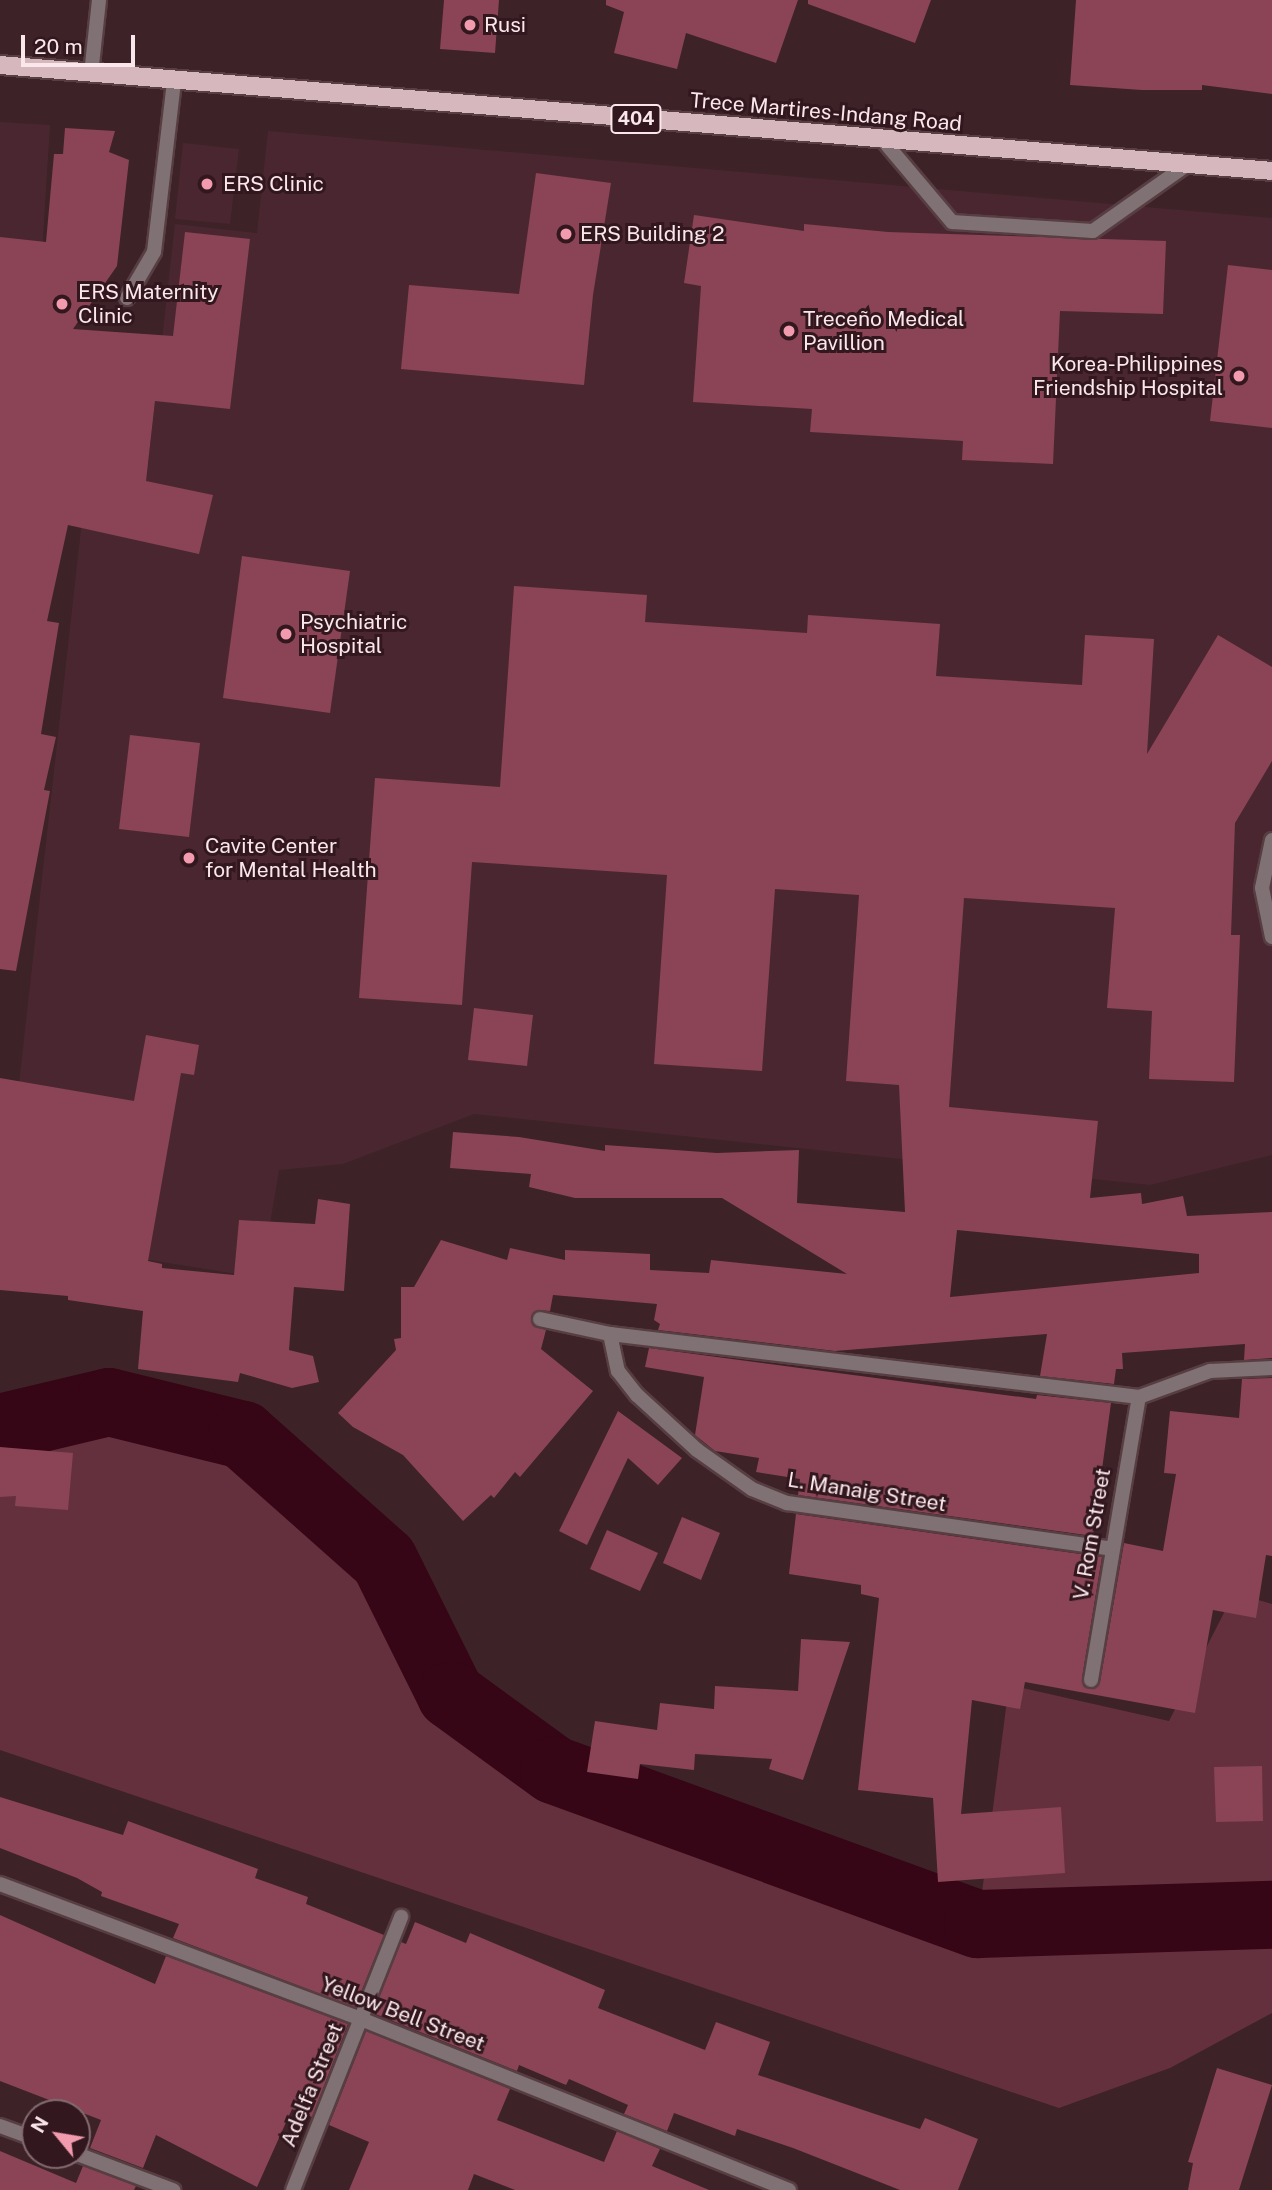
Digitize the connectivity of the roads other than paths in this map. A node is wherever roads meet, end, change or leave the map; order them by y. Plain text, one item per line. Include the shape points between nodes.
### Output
1 (99, 0) edge
2 (0, 65) edge
3 (91, 74) junction
4 (174, 81) junction
5 (883, 139) junction
6 (1188, 164) junction
7 (1272, 171) edge
8 (127, 298) dead end
9 (1272, 840) edge
10 (1272, 937) edge
11 (540, 1319) dead end
12 (610, 1334) junction
13 (1272, 1368) edge
14 (1139, 1396) junction
15 (1110, 1548) junction
16 (1091, 1680) dead end
17 (0, 1884) edge
18 (401, 1917) dead end
19 (361, 2019) junction
20 (0, 2126) edge
21 (21, 2134) edge
22 (91, 2159) edge
23 (173, 2190) edge
24 (293, 2190) edge
25 (789, 2190) edge

1 - 3 street
2 - 3 main road, Trece Martires-Indang Road / 404
3 - 4 main road, Trece Martires-Indang Road / 404
4 - 5 main road, Trece Martires-Indang Road / 404
4 - 8 street via 154,252
5 - 6 main road, Trece Martires-Indang Road / 404
5 - 6 street via 952,222 1093,232
6 - 7 main road, Trece Martires-Indang Road / 404
9 - 10 street via 1262,888
11 - 12 street
12 - 14 street
12 - 15 street, L. Manaig Street via 618,1371 637,1395 697,1450 752,1489 787,1503
13 - 14 street via 1210,1371
14 - 15 street, V. Rom Street
15 - 16 street, V. Rom Street
17 - 19 street, Yellow Bell Street
18 - 19 street, Adelfa Street
19 - 24 street, Adelfa Street
19 - 25 street, Yellow Bell Street
20 - 21 street
22 - 23 street

